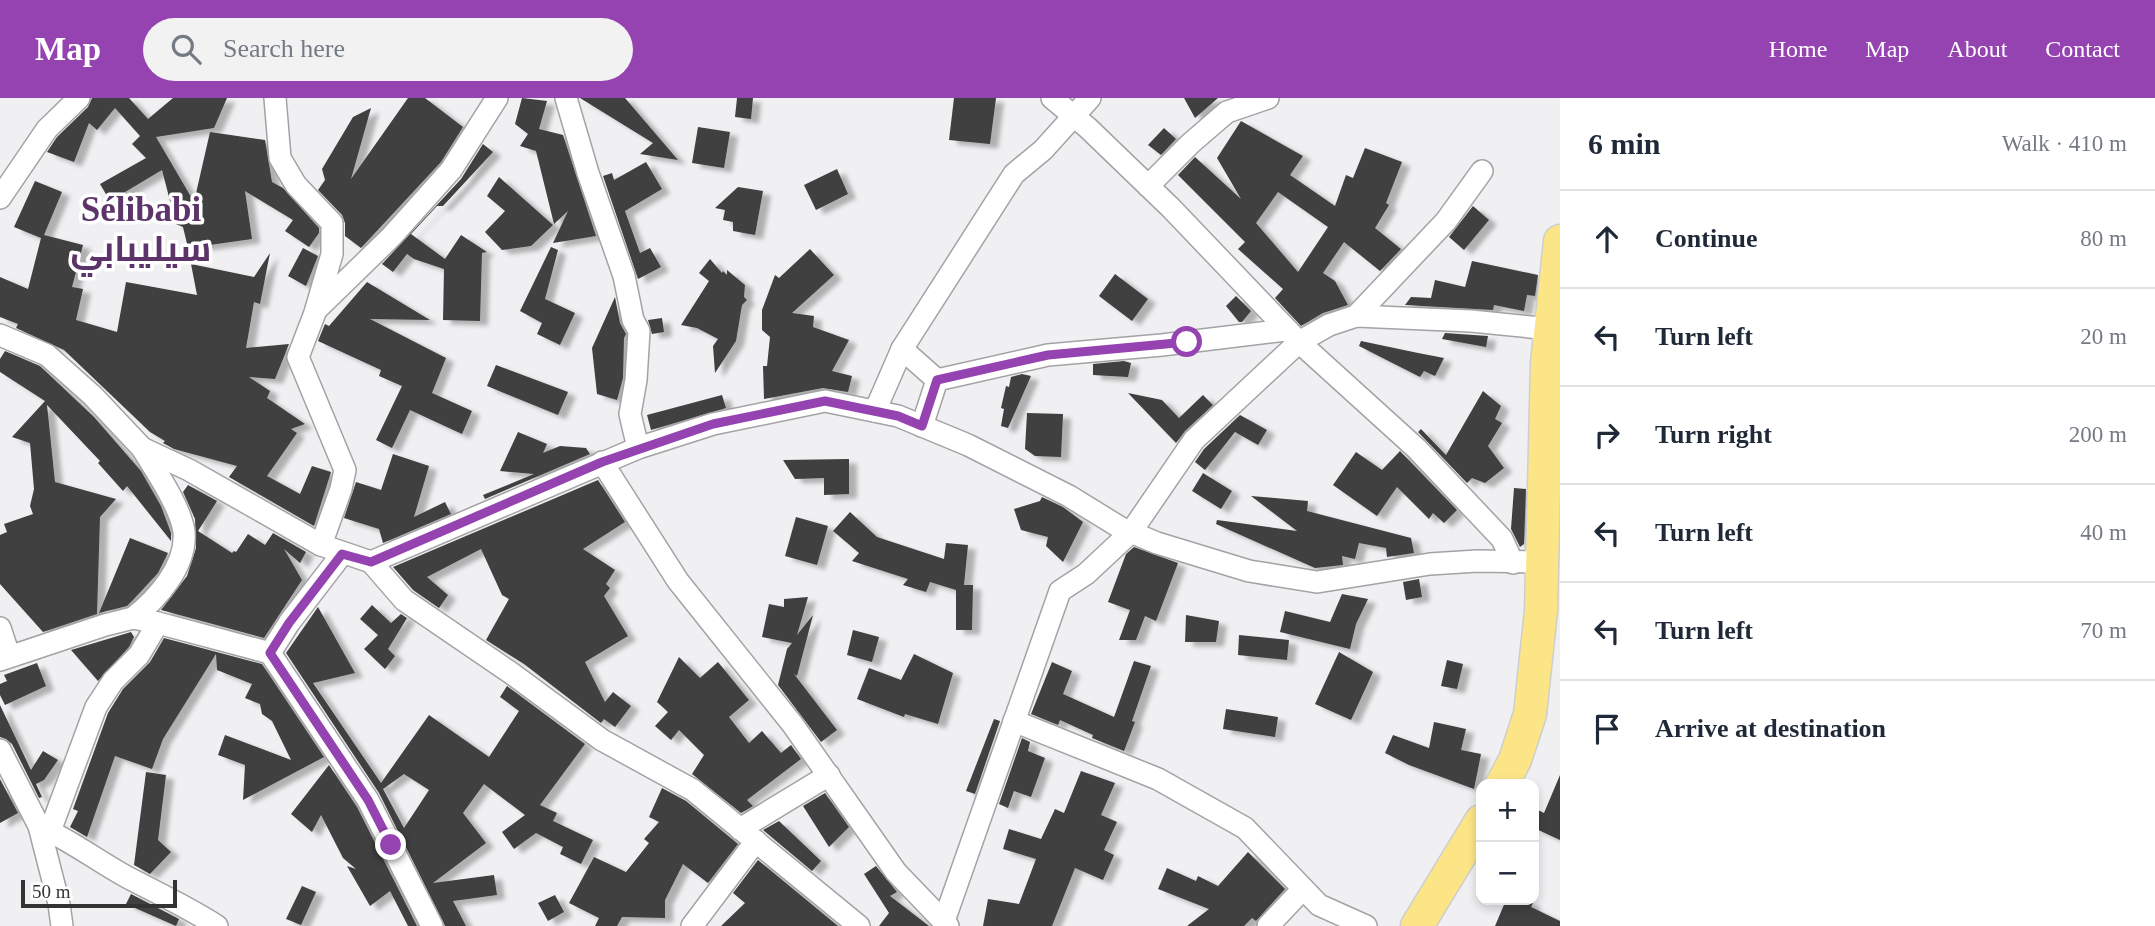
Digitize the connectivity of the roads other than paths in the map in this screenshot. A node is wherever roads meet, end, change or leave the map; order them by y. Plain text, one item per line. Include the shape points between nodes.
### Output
1 (79, 98) edge
2 (275, 98) edge
3 (497, 98) edge
4 (566, 98) edge
5 (1052, 98) edge
6 (1090, 98) edge
7 (1268, 98) edge
8 (1073, 115) junction
9 (1482, 171) dead end
10 (1148, 186) junction
11 (0, 198) edge
12 (1560, 241) edge
13 (316, 310) junction
14 (1356, 316) junction
15 (1555, 329) edge
16 (0, 335) edge
17 (1293, 336) junction
18 (902, 349) junction
19 (937, 380) junction
20 (875, 411) junction
21 (922, 426) junction
22 (638, 448) junction
23 (142, 449) junction
24 (602, 462) junction
25 (1130, 532) junction
26 (321, 545) junction
27 (342, 554) junction
28 (1550, 561) edge
29 (371, 562) junction
30 (1513, 562) junction
31 (1551, 615) edge
32 (133, 618) junction
33 (158, 622) junction
34 (0, 628) edge
35 (270, 653) junction
36 (5, 658) edge
37 (1014, 721) junction
38 (0, 750) edge
39 (829, 775) junction
40 (1505, 779) edge
41 (45, 829) junction
42 (1476, 829) edge
43 (748, 835) junction
44 (1303, 889) junction
45 (946, 923) edge
46 (62, 926) edge
47 (217, 926) edge
48 (432, 926) edge
49 (692, 926) edge
50 (859, 926) edge
51 (1268, 926) edge
52 (1366, 926) edge
53 (1417, 926) edge

1 - 11 street via 47,129
2 - 13 street via 279,158 296,186 332,223 332,254
3 - 13 street via 451,170
4 - 22 street via 639,331 629,414
5 - 8 street
6 - 8 street
7 - 10 street via 1227,112
8 - 10 street
8 - 18 street via 1043,150 1014,174
9 - 14 street via 1446,221
10 - 17 street
12 - 15 main road
13 - 26 street via 298,357 345,470
14 - 15 street
14 - 17 street
15 - 28 main road via 1545,398
16 - 23 street via 47,355
17 - 19 street via 1048,355
17 - 25 street via 1194,440
17 - 30 street via 1417,449 1502,539
18 - 19 street
18 - 20 street
19 - 21 street
20 - 21 street
20 - 22 street via 825,401 713,424
21 - 25 street via 1069,496
22 - 24 street
23 - 26 street via 190,470
23 - 32 street via 184,531 175,568 155,599
24 - 29 street
24 - 39 street via 678,581
25 - 30 street via 1249,571 1317,582 1430,564
25 - 37 street via 1086,574 1060,591
26 - 27 street
27 - 29 street
27 - 35 street
28 - 30 street
28 - 31 main road
29 - 43 street via 404,600 601,740 693,790
31 - 40 main road via 1530,713
32 - 33 street
32 - 36 street
33 - 35 street
33 - 41 street via 139,655 96,707
34 - 36 street
35 - 48 street via 368,800
37 - 44 street via 1158,779 1245,828
37 - 45 street
38 - 41 street
39 - 43 street
39 - 45 street via 896,872
41 - 46 street
41 - 47 street
42 - 53 main road
43 - 49 street
43 - 50 street
44 - 51 street
44 - 52 street via 1320,905

